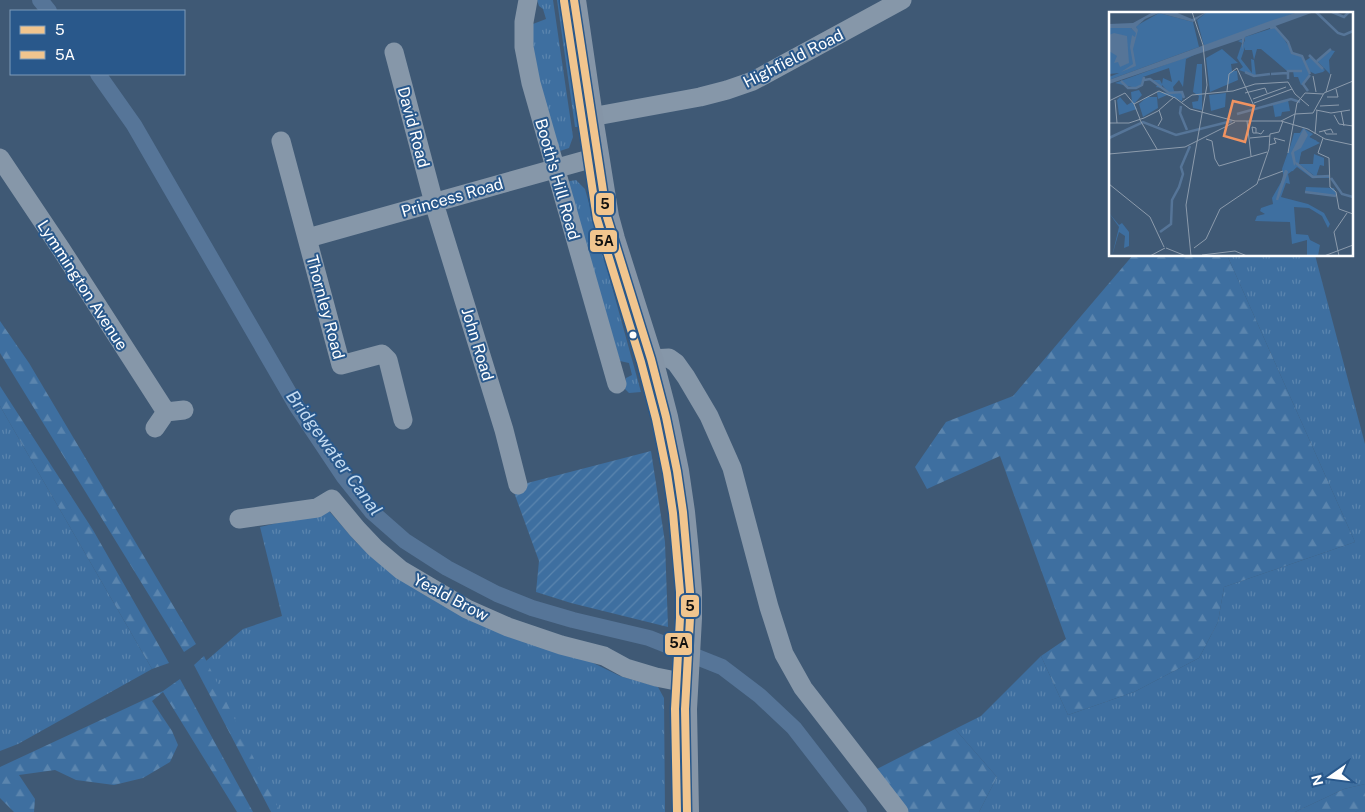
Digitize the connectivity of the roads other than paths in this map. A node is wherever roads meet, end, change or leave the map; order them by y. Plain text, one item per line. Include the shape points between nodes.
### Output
1 (528, 0) edge
2 (574, 0) edge
3 (902, 0) edge
4 (394, 52) dead end
5 (591, 117) junction
6 (281, 141) dead end
7 (597, 157) junction
8 (0, 158) edge
9 (554, 168) junction
10 (434, 202) junction
11 (308, 238) junction
12 (651, 359) junction
13 (617, 384) dead end
14 (403, 420) dead end
15 (155, 428) dead end
16 (518, 485) dead end
17 (239, 519) dead end
18 (686, 679) junction
19 (687, 812) edge
20 (899, 812) edge

1 - 9 street, Booth's Hill Road via 524,47 530,83
2 - 5 main road
3 - 5 street, Highfield Road via 753,81 700,98
4 - 10 street, David Road
5 - 7 main road
6 - 11 street, Thornley Road
7 - 9 street, Princess Road
7 - 12 main road via 607,217
8 - 15 street, Lymmington Avenue via 175,411
9 - 10 street, Princess Road
9 - 13 street, Booth's Hill Road
10 - 11 street, Princess Road
10 - 16 street, John Road
11 - 14 street, Thornley Road via 341,366 382,354 388,360
12 - 18 main road via 677,471 688,552 690,592
12 - 20 street via 669,358 676,363 709,416 732,468 784,654 803,688
17 - 18 street, Yeald Brow via 317,508 332,499 374,548 401,570 467,609 560,645 604,656 626,668 656,677
18 - 19 main road

